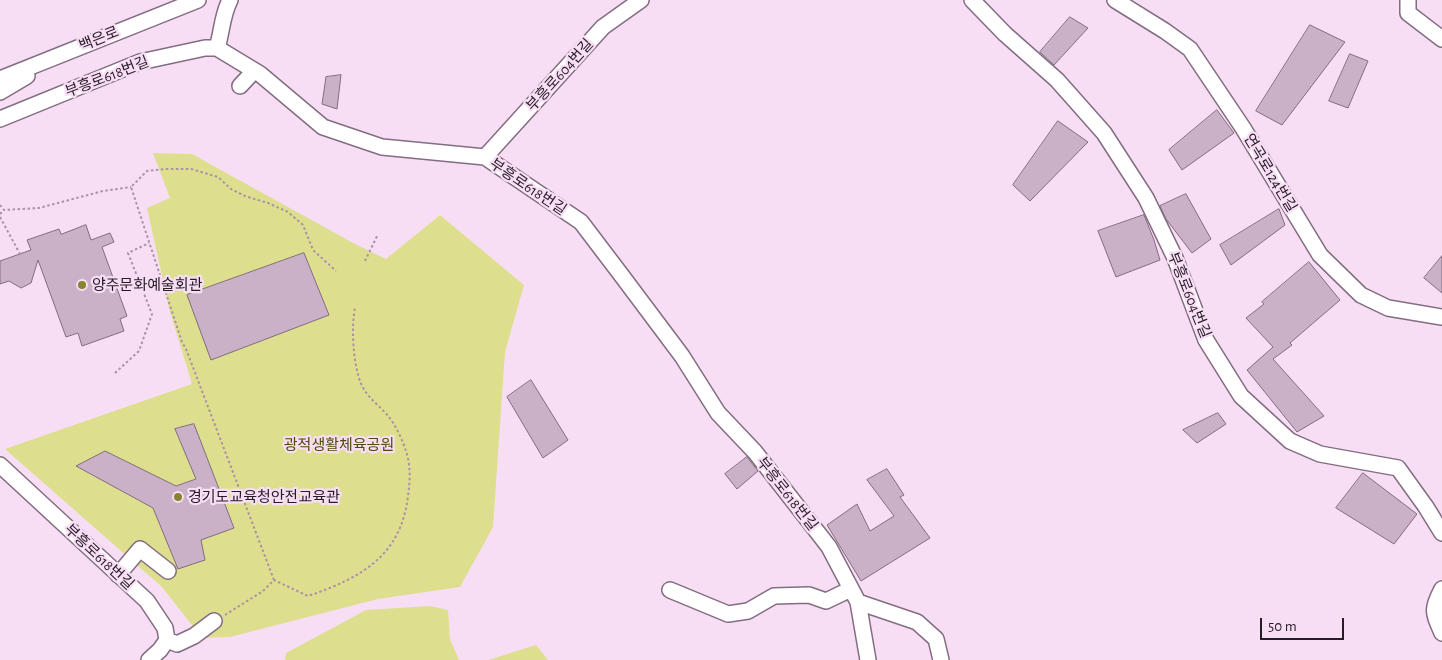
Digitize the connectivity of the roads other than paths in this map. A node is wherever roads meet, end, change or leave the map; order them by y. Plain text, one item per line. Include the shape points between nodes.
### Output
1 (194, 0) edge
2 (230, 0) edge
3 (641, 0) edge
4 (972, 0) edge
5 (1408, 0) edge
6 (1127, 3) edge
7 (1442, 39) edge
8 (218, 48) junction
9 (70, 51) junction
10 (254, 72) junction
11 (0, 79) edge
12 (240, 86) dead end
13 (0, 92) edge
14 (0, 119) edge
15 (485, 158) junction
16 (1442, 317) edge
17 (0, 464) edge
18 (1442, 533) edge
19 (168, 571) dead end
20 (118, 575) junction
21 (1442, 589) edge
22 (670, 590) dead end
23 (854, 596) junction
24 (214, 621) road end
25 (1442, 633) edge
26 (167, 640) junction
27 (149, 660) edge
28 (868, 660) edge
29 (941, 660) edge

1 - 9 street, 백은로
2 - 8 street via 224,12
3 - 15 street, 부흥로604번길 via 604,27
4 - 18 street, 부흥로604번길 via 1057,80 1104,133 1146,198 1175,258 1206,340 1241,396 1290,440 1320,454 1398,468
5 - 7 street via 1408,13
6 - 16 street, 연곡로124번길 via 1190,49 1327,262 1361,295 1388,308
8 - 10 street, 부흥로618번길
8 - 14 street, 부흥로618번길 via 140,62
9 - 11 street, 백은로
9 - 13 street
10 - 12 street
10 - 15 street, 부흥로618번길 via 333,135 382,147
15 - 23 street, 부흥로618번길 via 580,222 682,356 718,413 755,452 829,547
17 - 20 street, 부흥로618번길
19 - 20 street via 140,548
20 - 26 street, 부흥로618번길 via 147,601 165,628
21 - 25 street via 1433,613
22 - 23 street via 728,614 748,611 774,596 809,595 826,601
23 - 28 street, 부흥로618번길
23 - 29 street via 917,622 936,638
24 - 26 street via 196,640 177,644
26 - 27 street

